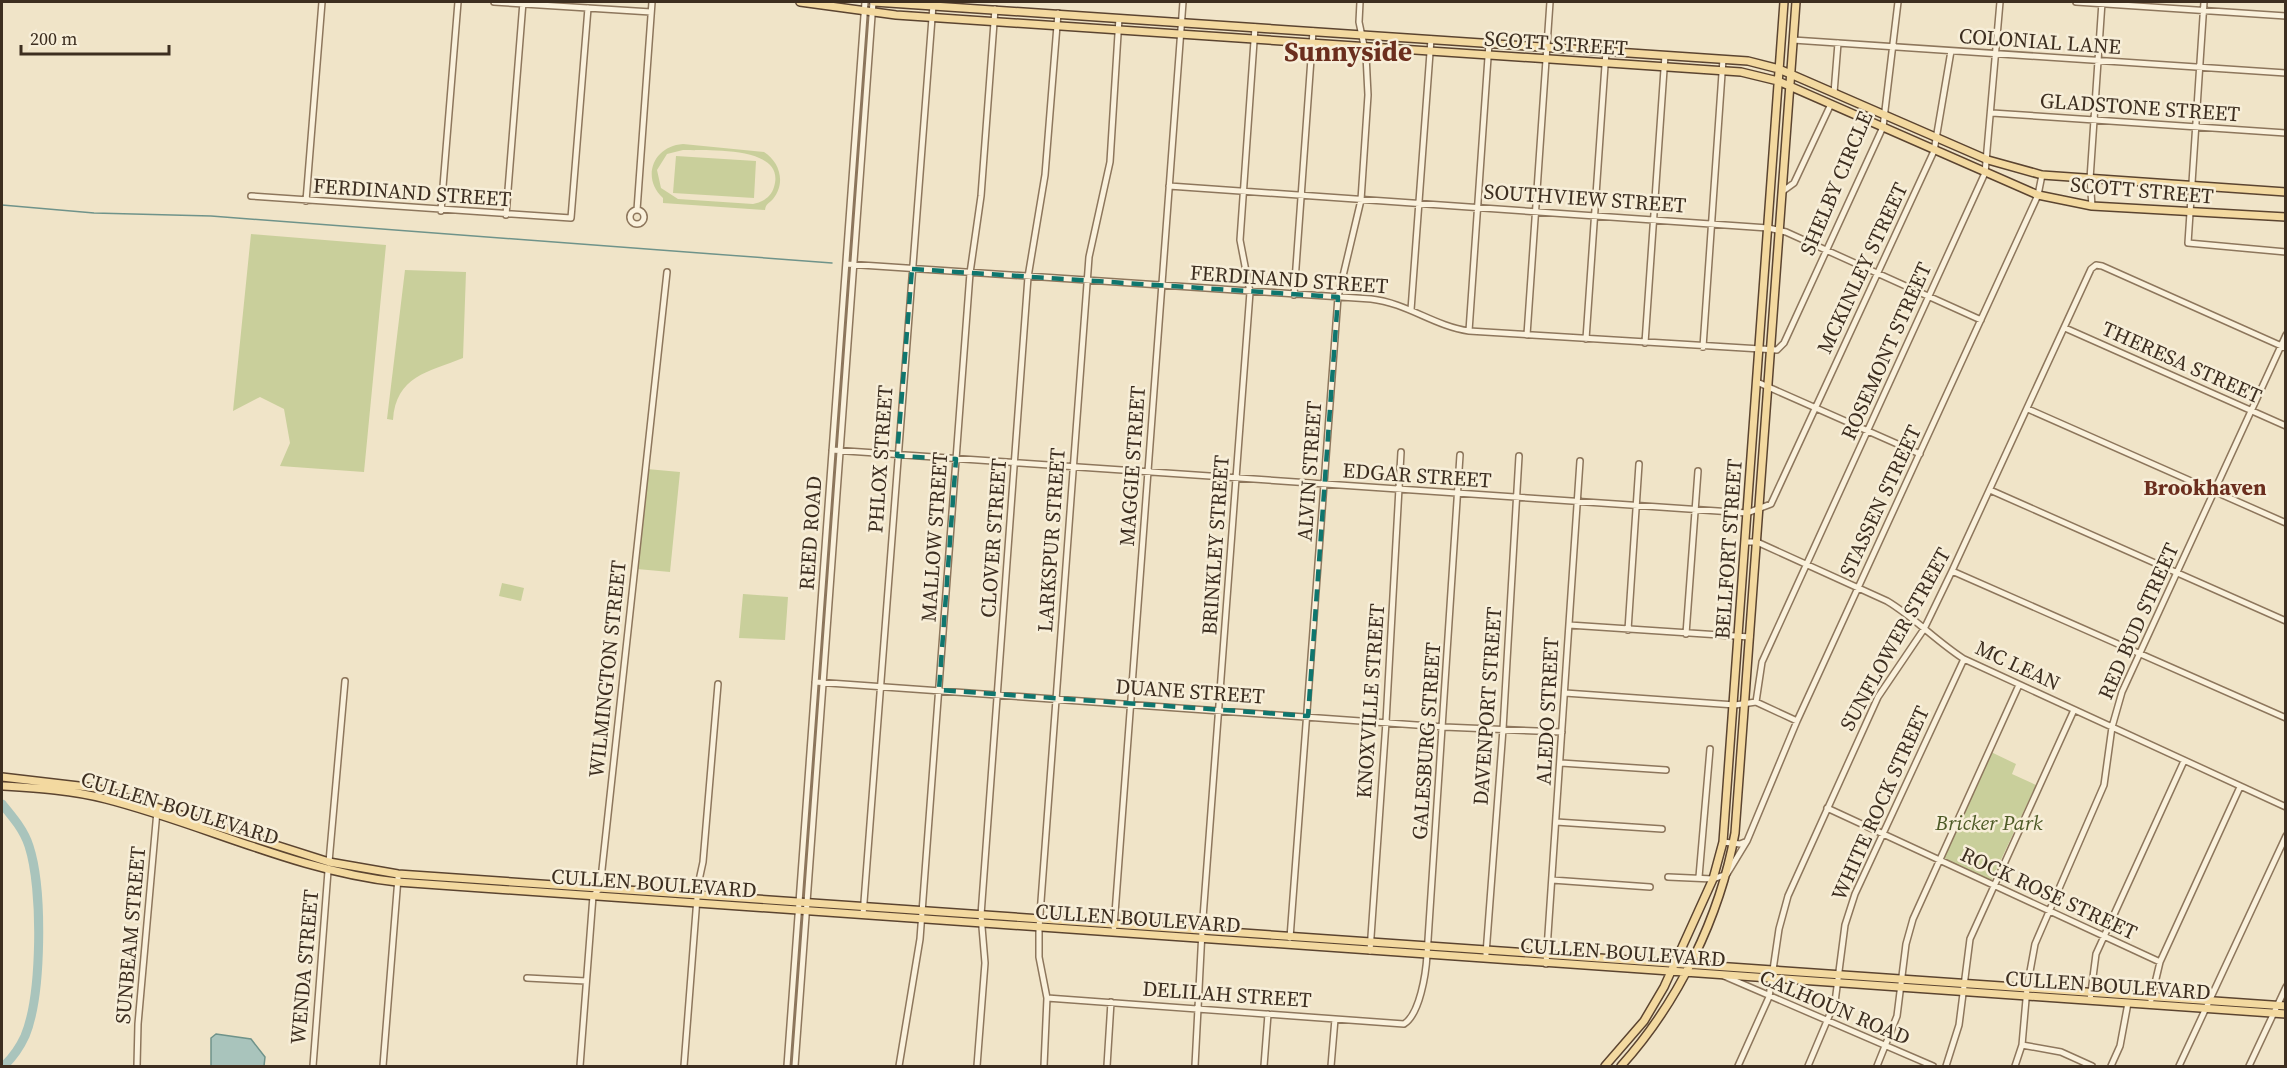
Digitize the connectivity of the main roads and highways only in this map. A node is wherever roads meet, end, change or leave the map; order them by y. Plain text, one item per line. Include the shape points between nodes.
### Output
1 (800, 2) edge
2 (874, 2) edge
3 (1784, 2) edge
4 (1796, 2) edge
5 (1779, 69) junction
6 (1791, 74) junction
7 (1778, 81) junction
8 (1790, 87) junction
9 (1772, 169) junction
10 (1784, 170) junction
11 (2286, 192) edge
12 (2286, 217) edge
13 (1764, 290) junction
14 (1775, 290) junction
15 (1752, 451) junction
16 (1763, 452) junction
17 (1730, 774) junction
18 (1740, 775) junction
19 (2, 777) edge
20 (41, 780) junction
21 (2, 786) edge
22 (41, 789) junction
23 (209, 828) junction
24 (256, 847) junction
25 (286, 848) junction
26 (457, 878) junction
27 (522, 882) junction
28 (462, 886) junction
29 (522, 891) junction
30 (798, 906) junction
31 (864, 911) junction
32 (1040, 924) junction
33 (1546, 960) junction
34 (1675, 964) junction
35 (1690, 965) junction
36 (1671, 972) junction
37 (1686, 974) junction
38 (1838, 979) junction
39 (2090, 996) junction
40 (2151, 1000) junction
41 (2286, 1006) edge
42 (2286, 1014) edge
43 (1630, 1039) junction
44 (1638, 1048) junction
45 (1605, 1066) edge
46 (1621, 1066) edge

1 - 7 main road, SCOTT STREET via 932,17 1722,70
2 - 5 main road, SCOTT STREET via 1723,59
3 - 5 main road, BELLFORT STREET
4 - 6 main road, BELLFORT STREET
5 - 6 main road, SCOTT STREET
5 - 7 main road, BELLFORT STREET
6 - 8 main road, BELLFORT STREET
6 - 11 main road, SCOTT STREET via 1988,160 2042,175
7 - 8 main road, SCOTT STREET
7 - 9 main road, BELLFORT STREET
8 - 10 main road, BELLFORT STREET
8 - 12 main road, SCOTT STREET via 2038,195 2092,206
9 - 10 main road
9 - 13 main road, BELLFORT STREET
10 - 14 main road, BELLFORT STREET
13 - 14 main road
13 - 15 main road, BELLFORT STREET
14 - 16 main road, BELLFORT STREET
15 - 16 main road
15 - 17 main road, BELLFORT STREET
16 - 18 main road, BELLFORT STREET
17 - 18 main road
17 - 34 main road, BELLFORT STREET via 1723,842 1713,879
18 - 35 main road, BELLFORT STREET via 1727,874
19 - 20 main road, CULLEN BOULEVARD
20 - 22 main road
20 - 23 main road, CULLEN BOULEVARD via 96,788
21 - 22 main road, CULLEN BOULEVARD
22 - 23 main road, CULLEN BOULEVARD via 106,799
23 - 24 main road, CULLEN BOULEVARD
23 - 25 main road, CULLEN BOULEVARD
24 - 25 main road via 261,844 279,850
24 - 28 main road, CULLEN BOULEVARD via 328,871 397,882
25 - 26 main road, CULLEN BOULEVARD via 329,862
26 - 27 main road, CULLEN BOULEVARD
26 - 28 main road
27 - 29 main road
27 - 30 main road, CULLEN BOULEVARD
28 - 29 main road, CULLEN BOULEVARD
29 - 30 main road, CULLEN BOULEVARD via 696,904
30 - 31 main road, CULLEN BOULEVARD
31 - 32 main road, CULLEN BOULEVARD via 981,915
31 - 32 main road, CULLEN BOULEVARD via 922,920
32 - 33 main road, CULLEN BOULEVARD
33 - 34 main road, CULLEN BOULEVARD
33 - 36 main road, CULLEN BOULEVARD
34 - 35 main road, CULLEN BOULEVARD
34 - 36 main road, BELLFORT STREET
35 - 37 main road, BELLFORT STREET
35 - 38 main road, CULLEN BOULEVARD
36 - 37 main road, CULLEN BOULEVARD
36 - 43 main road, BELLFORT STREET via 1654,1007
37 - 38 main road, CULLEN BOULEVARD
37 - 44 main road, BELLFORT STREET via 1668,1008
38 - 39 main road, CULLEN BOULEVARD via 1964,983
38 - 39 main road, CULLEN BOULEVARD via 1901,988
39 - 40 main road, CULLEN BOULEVARD
40 - 41 main road, CULLEN BOULEVARD
40 - 42 main road, CULLEN BOULEVARD
43 - 44 main road
43 - 45 main road, BELLFORT STREET
44 - 46 main road, BELLFORT STREET

